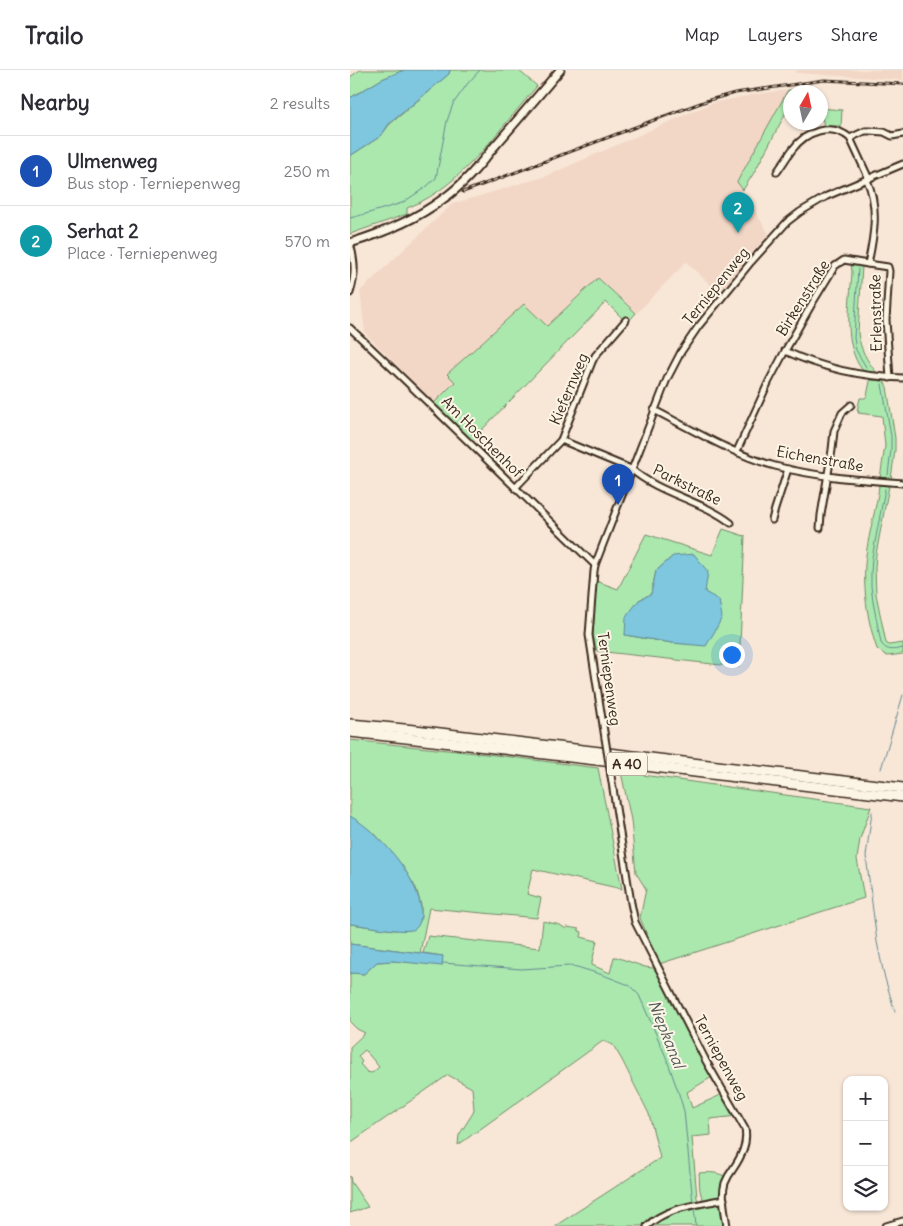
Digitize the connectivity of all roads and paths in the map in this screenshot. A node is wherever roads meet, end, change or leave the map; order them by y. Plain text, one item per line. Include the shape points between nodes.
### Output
1 (560, 70) edge
2 (903, 134) edge
3 (850, 138) junction
4 (903, 164) edge
5 (777, 172) dead end
6 (868, 179) junction
7 (350, 243) edge
8 (868, 264) junction
9 (350, 294) edge
10 (626, 320) dead end
11 (350, 328) edge
12 (785, 351) junction
13 (890, 378) junction
14 (903, 378) edge
15 (851, 405) dead end
16 (654, 410) junction
17 (561, 440) junction
18 (737, 452) junction
19 (631, 469) junction
20 (788, 469) junction
21 (827, 476) junction
22 (903, 483) edge
23 (515, 488) junction
24 (772, 520) dead end
25 (731, 523) dead end
26 (820, 528) dead end
27 (595, 565) junction
28 (350, 724) edge
29 (350, 732) edge
30 (903, 788) edge
31 (903, 797) edge
32 (724, 1200) junction
33 (903, 1221) edge
34 (647, 1226) edge
35 (727, 1226) edge
36 (886, 1226) edge

1 - 7 main road via 472,174 449,194 399,224
2 - 3 street via 892,136 865,131
3 - 5 street via 835,130 812,134 793,148
3 - 6 street
4 - 6 street, Terniepenweg
6 - 8 street via 875,219
6 - 16 street, Terniepenweg via 827,196 782,227 698,326 681,352
7 - 9 street via 355,268
8 - 12 street, Birkenstraße via 844,260 835,266
8 - 13 street, Erlenstraße via 888,267 889,271 886,320
10 - 17 street, Kiefernweg via 595,356
11 - 23 street, Am Hoschenhof
12 - 13 street via 849,372
12 - 18 street, Birkenstraße
13 - 14 street
15 - 21 street via 842,413 834,431
16 - 18 street, Eichenstraße
16 - 19 street, Terniepenweg
17 - 19 street, Parkstraße
17 - 23 street, Kiefernweg
18 - 20 street, Eichenstraße
19 - 25 street, Parkstraße
19 - 27 street, Terniepenweg
20 - 21 street, Eichenstraße
20 - 24 street
21 - 22 street, Eichenstraße
21 - 26 street
23 - 27 street, Am Hoschenhof
27 - 32 street, Terniepenweg, bridge via 589,635 630,903 636,922 706,1061 745,1129 744,1150 725,1183
28 - 30 highway, A 40
29 - 31 highway, A 40
32 - 34 street via 673,1211
32 - 35 street, Terniepenweg
33 - 36 street

